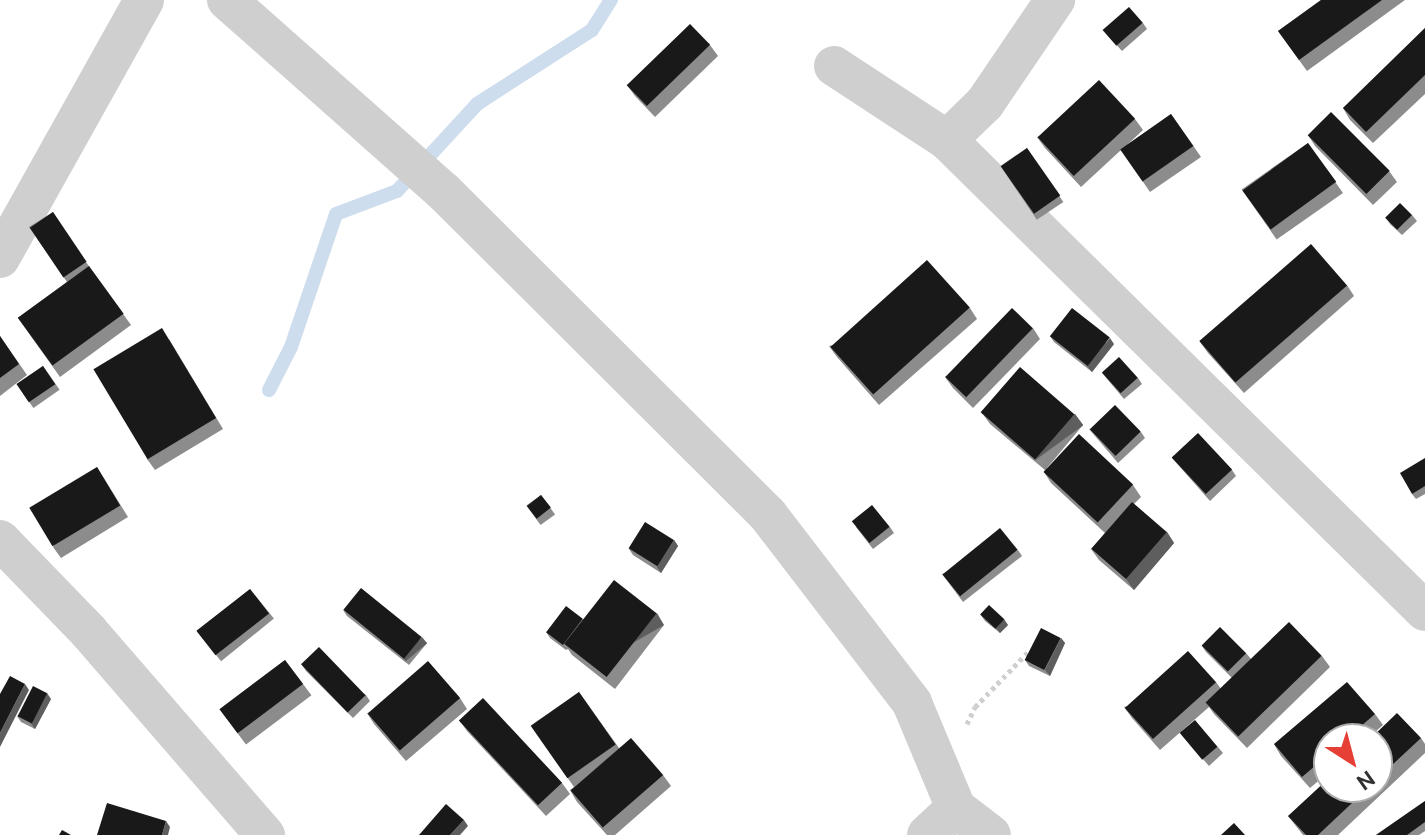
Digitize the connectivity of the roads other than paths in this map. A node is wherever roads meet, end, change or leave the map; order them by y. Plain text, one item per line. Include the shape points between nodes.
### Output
1 (144, 0) edge
2 (227, 0) edge
3 (1055, 0) edge
4 (834, 66) dead end
5 (947, 140) junction
6 (0, 258) edge
7 (0, 540) edge
8 (1425, 611) edge
9 (949, 791) junction
10 (265, 835) edge
11 (927, 835) edge
12 (991, 835) edge

1 - 6 street
2 - 9 street via 436,184 768,515 912,703
3 - 5 street via 985,103
4 - 5 street
5 - 8 street
7 - 10 street via 89,632
9 - 11 street
9 - 12 street

